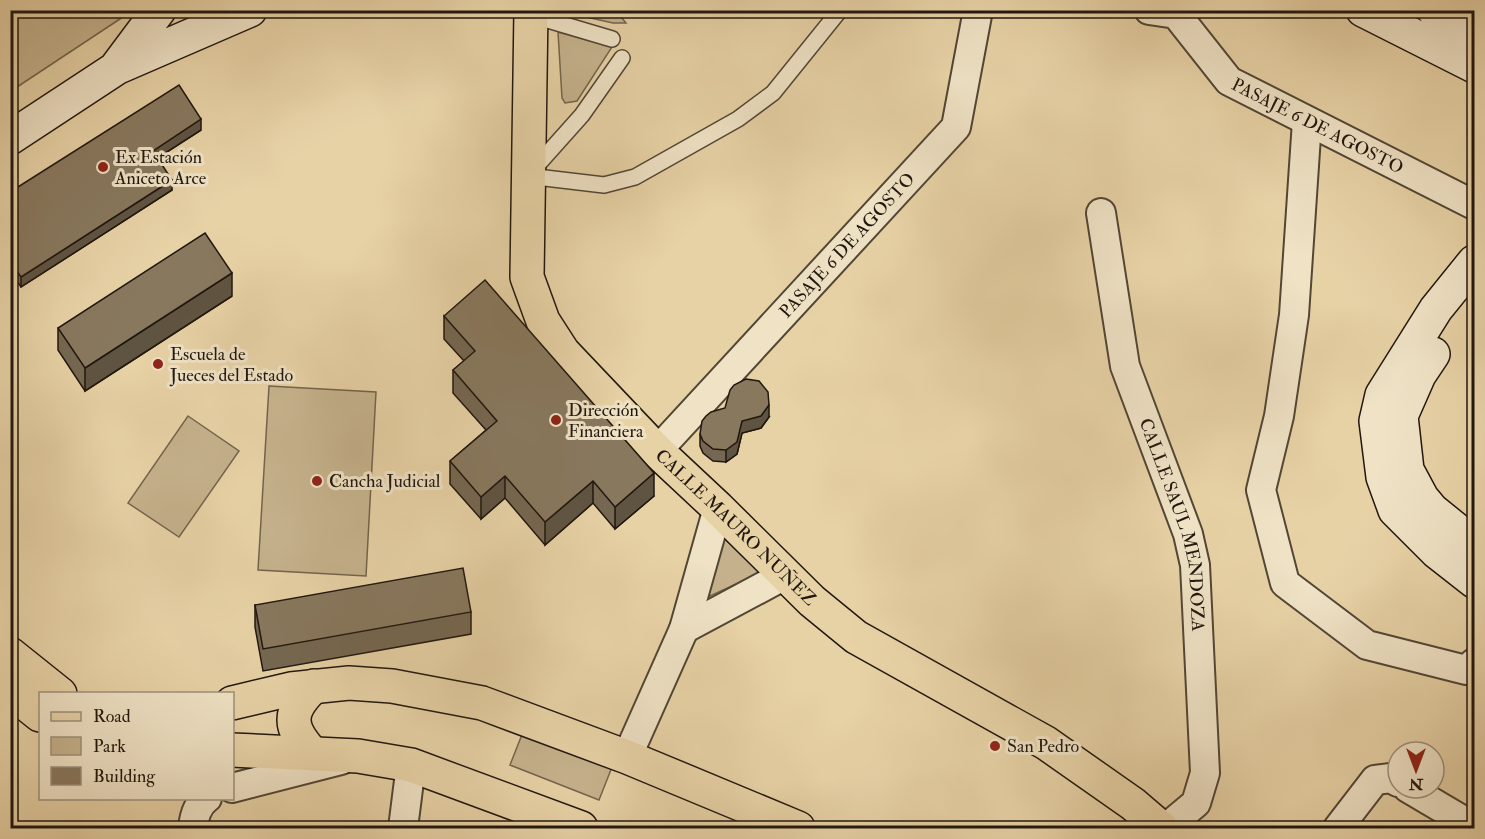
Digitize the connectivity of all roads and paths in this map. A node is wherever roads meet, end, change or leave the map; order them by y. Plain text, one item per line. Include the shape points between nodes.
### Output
1 (159, 10) edge
2 (250, 10) edge
3 (840, 10) edge
4 (978, 10) edge
5 (1149, 10) edge
6 (1363, 10) edge
7 (1434, 10) edge
8 (531, 13) edge
9 (1474, 32) edge
10 (612, 39) dead end
11 (622, 58) dead end
12 (1474, 66) edge
13 (115, 69) junction
14 (1307, 122) junction
15 (10, 138) edge
16 (528, 176) junction
17 (1474, 205) edge
18 (1101, 213) dead end
19 (1474, 262) edge
20 (1474, 296) edge
21 (657, 450) junction
22 (718, 508) junction
23 (1474, 544) edge
24 (785, 574) junction
25 (1474, 581) edge
26 (684, 629) junction
27 (10, 654) edge
28 (1474, 663) edge
29 (314, 686) junction
30 (10, 691) edge
31 (59, 692) edge
32 (234, 703) edge
33 (234, 713) edge
34 (39, 714) edge
35 (269, 750) edge
36 (358, 756) junction
37 (627, 757) junction
38 (411, 765) junction
39 (1386, 781) edge
40 (234, 786) edge
41 (204, 800) edge
42 (1428, 800) edge
43 (1474, 827) edge
44 (193, 828) edge
45 (403, 828) edge
46 (581, 828) edge
47 (798, 828) edge
48 (1161, 828) edge
49 (1166, 828) edge
50 (1338, 828) edge

1 - 13 main road
2 - 13 main road
3 - 16 lane via 773,93 738,119 634,177 604,185
4 - 21 street, PASAJE 6 DE AGOSTO via 956,127
5 - 14 street, PASAJE 6 DE AGOSTO via 1176,14 1229,81
6 - 12 main road
7 - 9 main road
8 - 10 lane
8 - 16 main road, CALLE MAURO NUÑEZ
11 - 16 lane via 582,115
13 - 15 main road
14 - 17 street, PASAJE 6 DE AGOSTO
14 - 28 street via 1294,315 1279,416 1261,490 1286,583 1367,645 1466,670
16 - 21 main road, CALLE MAURO NUÑEZ via 527,277 543,321 563,352
18 - 49 street, CALLE SAUL MENDOZA via 1125,366 1188,534 1195,565 1205,773 1197,803
19 - 25 main road via 1436,309 1382,395 1376,421 1383,477 1395,510 1437,552
20 - 23 main road via 1419,375 1401,416 1407,470 1422,498
21 - 22 main road, CALLE MAURO NUÑEZ
22 - 24 main road, CALLE MAURO NUÑEZ
22 - 26 street
24 - 26 street
24 - 48 main road, CALLE MAURO NUÑEZ via 856,637 1046,742
26 - 37 street
27 - 31 main road
29 - 32 main road
29 - 35 main road via 301,698
29 - 37 main road via 392,686 482,703
30 - 34 main road
33 - 35 main road via 241,726
35 - 36 main road
35 - 36 street
35 - 40 street
36 - 38 main road
37 - 47 main road
38 - 45 street
38 - 46 main road
39 - 50 street via 1375,780
41 - 44 street via 194,815
42 - 43 street

